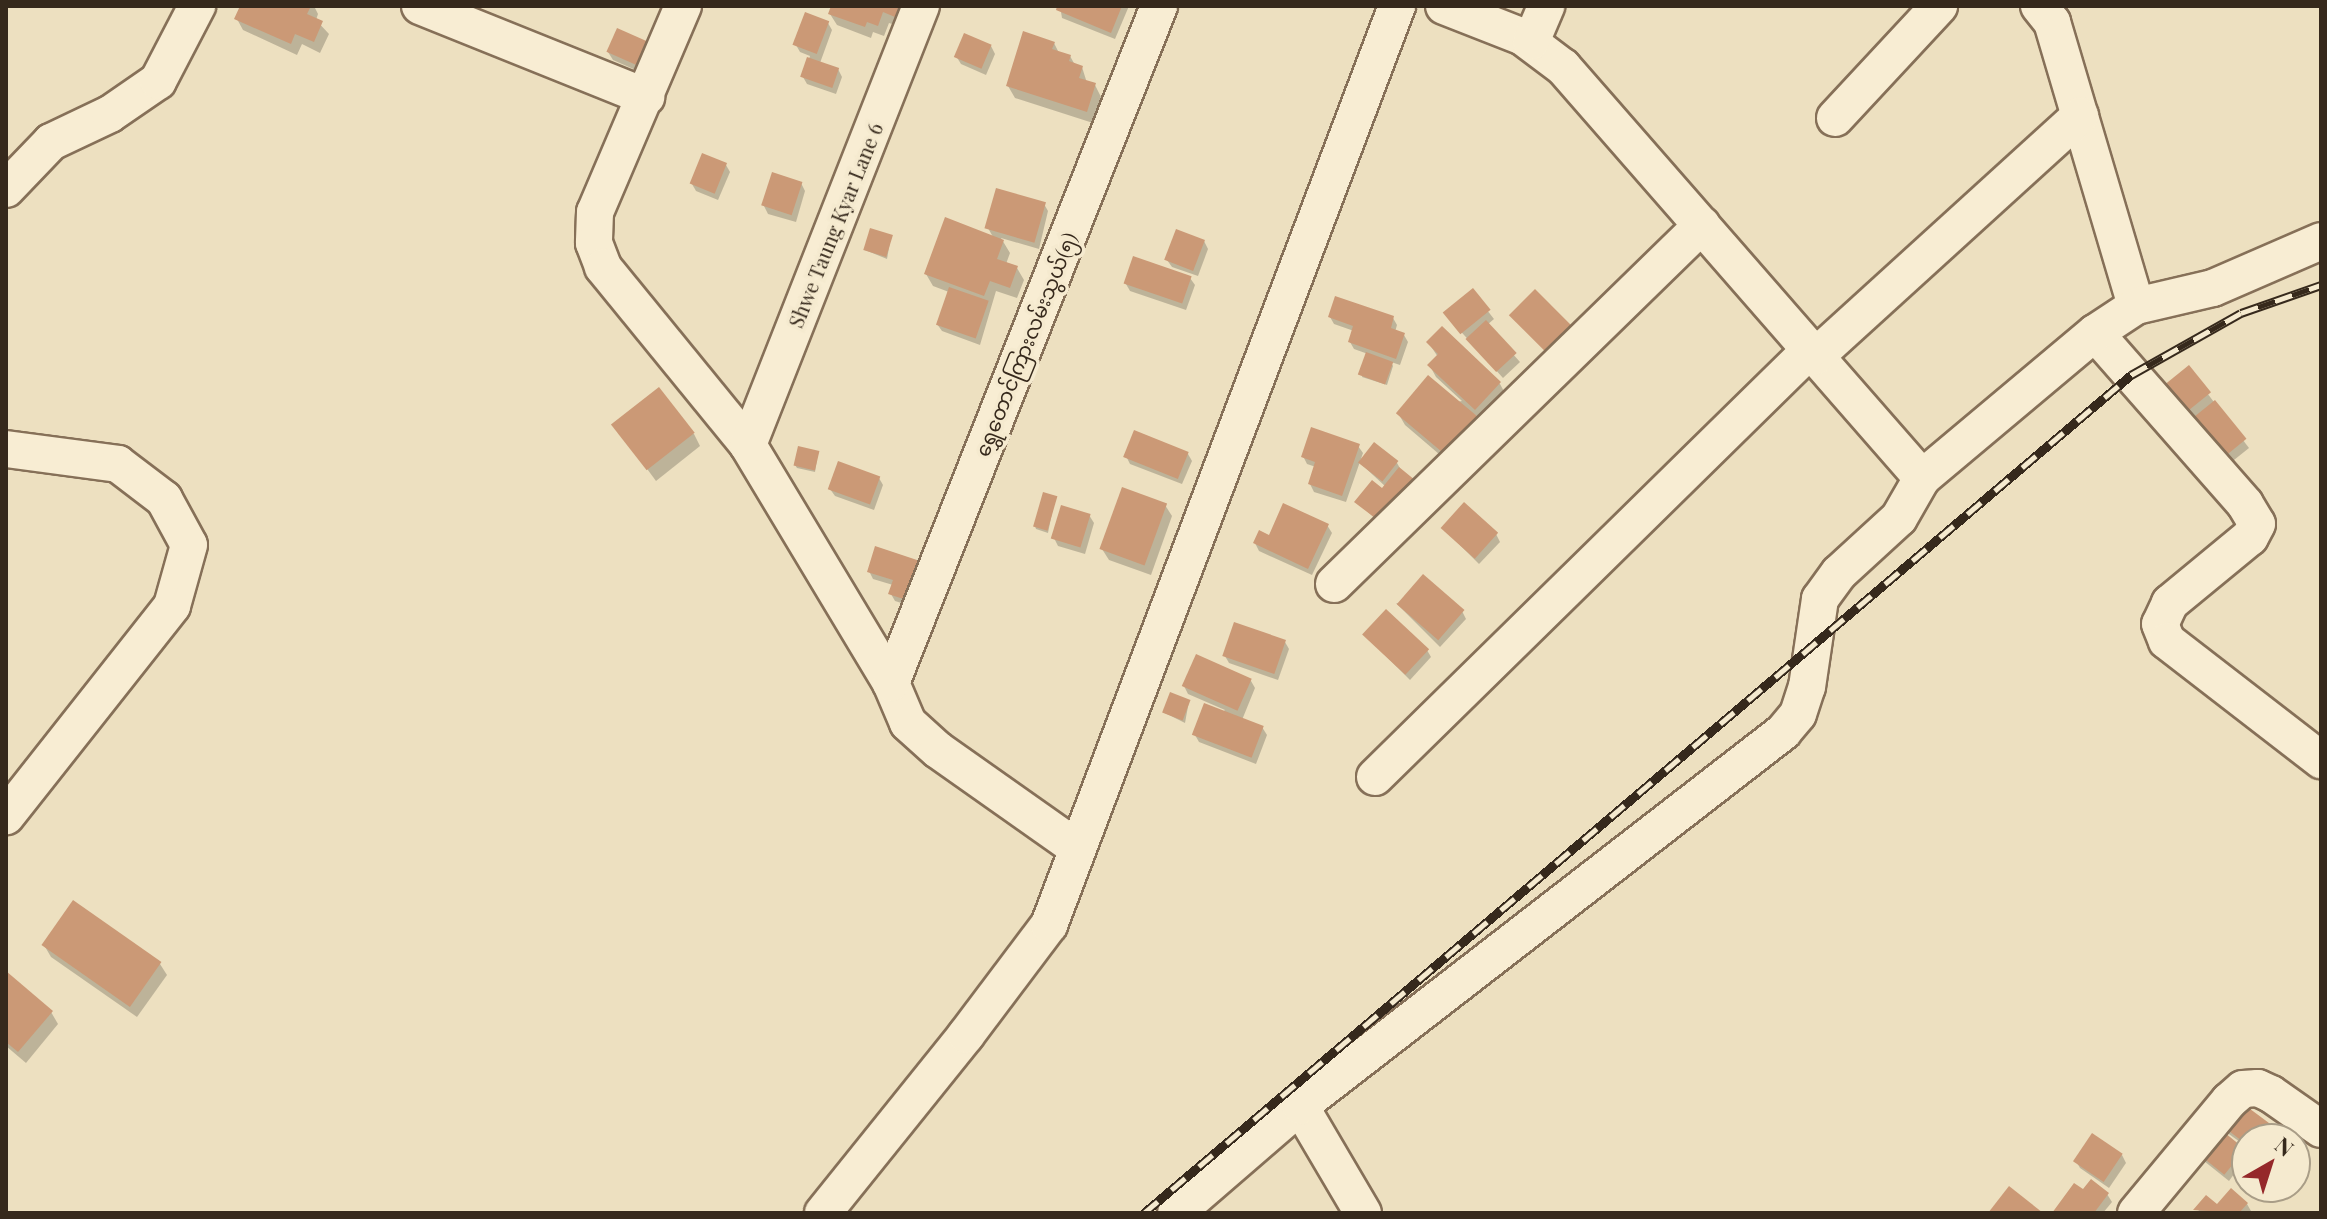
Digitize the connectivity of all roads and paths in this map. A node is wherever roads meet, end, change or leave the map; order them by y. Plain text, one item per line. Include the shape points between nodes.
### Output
1 (197, 6) edge
2 (683, 6) edge
3 (921, 6) edge
4 (1159, 6) edge
5 (1397, 6) edge
6 (1444, 6) edge
7 (1546, 6) edge
8 (1939, 6) edge
9 (2039, 6) edge
10 (433, 8) edge
11 (1531, 42) junction
12 (646, 97) junction
13 (2080, 116) junction
14 (1835, 118) dead end
15 (6, 189) edge
16 (1702, 225) junction
17 (2321, 241) edge
18 (2136, 306) junction
19 (2095, 333) junction
20 (1813, 352) junction
21 (748, 445) junction
22 (6, 449) edge
23 (1922, 478) junction
24 (1334, 584) dead end
25 (891, 683) junction
26 (2321, 760) edge
27 (1375, 777) dead end
28 (6, 816) edge
29 (1077, 848) junction
30 (1300, 1106) junction
31 (2318, 1121) edge
32 (823, 1213) edge
33 (1176, 1213) edge
34 (1363, 1213) edge
35 (2136, 1213) edge

1 - 15 street via 158,81 110,114 51,142
2 - 12 street
3 - 21 street, Shwe Taung Kyar Lane 6
4 - 25 street, ရွှေတောင်ကြားလမ်းသွယ်(၅)
5 - 29 street
6 - 11 street
7 - 11 street
8 - 14 street
9 - 13 street via 2052,22
10 - 12 street
11 - 16 street via 1563,67
12 - 21 street via 595,212 594,243 603,267
13 - 18 street
13 - 20 street
16 - 20 street
16 - 24 street
17 - 18 street via 2213,288
18 - 19 street
19 - 23 street
19 - 26 street via 2257,524 2250,537 2170,603 2160,624 2167,641
20 - 23 street
20 - 27 street
21 - 25 street
22 - 28 street via 118,464 164,499 189,545 172,606
23 - 30 street via 1899,518 1839,573 1820,599 1807,687 1798,714 1783,732
25 - 29 street via 908,723 938,750
29 - 32 street via 1049,925
30 - 33 street
30 - 34 street
31 - 35 street via 2258,1088 2243,1089

